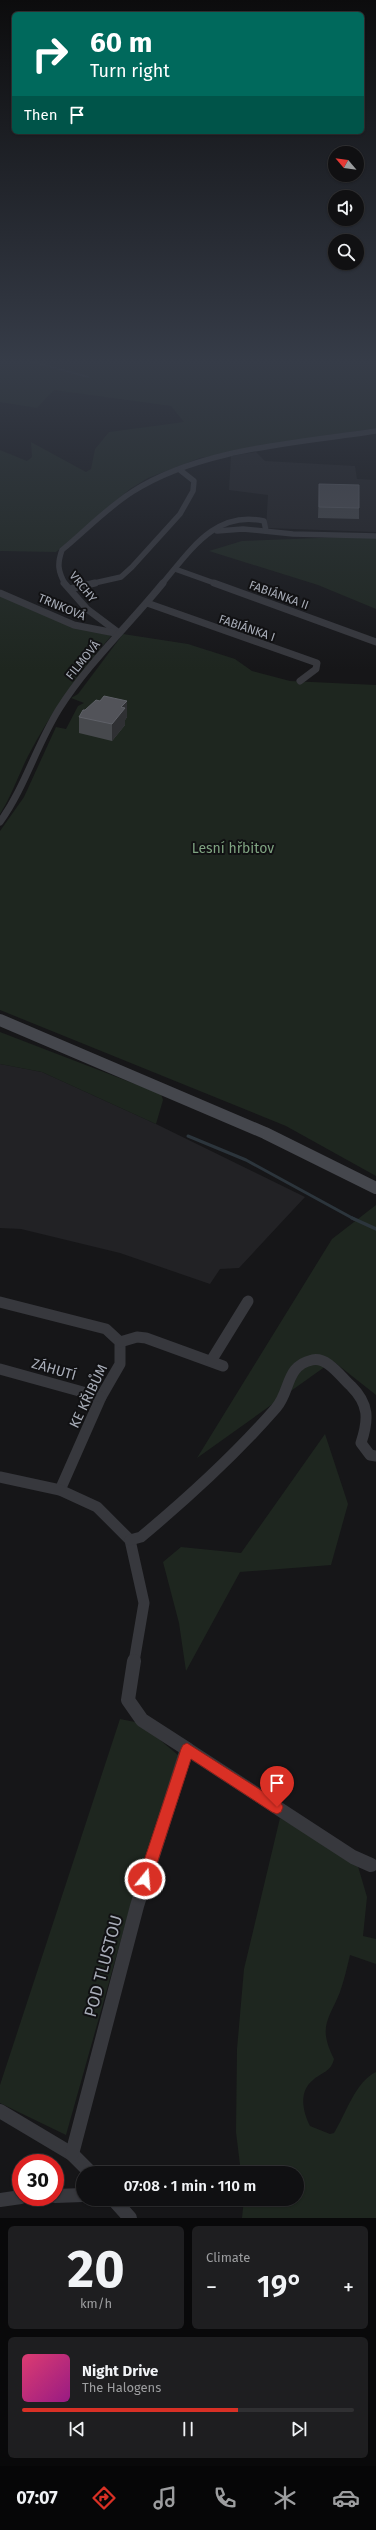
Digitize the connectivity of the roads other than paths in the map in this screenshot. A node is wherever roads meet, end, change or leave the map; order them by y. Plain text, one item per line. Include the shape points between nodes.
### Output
1 (205, 463) edge
2 (180, 470) junction
3 (266, 531) junction
4 (212, 532) junction
5 (376, 536) edge
6 (175, 569) junction
7 (70, 589) junction
8 (0, 593) edge
9 (147, 603) junction
10 (119, 634) junction
11 (376, 642) edge
12 (300, 681) dead end
13 (0, 822) edge
14 (0, 1020) edge
15 (376, 1188) edge
16 (248, 1301) dead end
17 (0, 1302) edge
18 (120, 1342) junction
19 (211, 1361) junction
20 (223, 1366) dead end
21 (0, 1369) edge
22 (101, 1397) junction
23 (376, 1456) edge
24 (0, 1477) edge
25 (60, 1490) junction
26 (130, 1540) junction
27 (187, 1749) junction
28 (371, 1865) dead end
29 (0, 2111) edge
30 (72, 2154) junction
31 (84, 2166) edge
32 (76, 2195) edge
33 (64, 2196) edge
34 (12, 2198) edge
35 (0, 2200) edge
36 (119, 2206) edge
37 (130, 2218) edge

1 - 2 street, VRCHY
2 - 7 street, VRCHY via 132,492 62,550 56,565 60,576
2 - 7 street via 194,481 189,502 132,567 121,576
3 - 4 street via 234,528
3 - 4 street, FILMOVÁ via 264,521 242,519 222,524
3 - 5 street
4 - 6 street, FILMOVÁ
6 - 9 street, FILMOVÁ
6 - 11 street, FABIÁNKA II
7 - 10 street, VRCHY via 91,614
8 - 10 street, TRNKOVÁ via 74,626
9 - 10 street, FILMOVÁ
9 - 12 street, FABIÁNKA I via 317,663 316,669
10 - 13 street, FILMOVÁ via 59,710 16,799
14 - 15 main road via 265,1133
16 - 19 street
17 - 18 street via 106,1329
18 - 19 street via 137,1337 146,1338
18 - 22 street, KE KŘIBŮM via 120,1364
19 - 20 street
21 - 22 street, ZÁHUTÍ
22 - 25 street, KE KŘIBŮM
23 - 26 street via 370,1455 361,1443 367,1426 363,1398 326,1362 314,1359 298,1365 286,1385 278,1406 194,1493 141,1537
24 - 25 street
25 - 26 street via 97,1507
26 - 27 street via 144,1603 128,1700 142,1720
27 - 28 street via 353,1857
27 - 30 street, POD TLUSTOU via 137,1906
29 - 30 street
30 - 31 street
32 - 33 street
34 - 35 street
36 - 37 street

